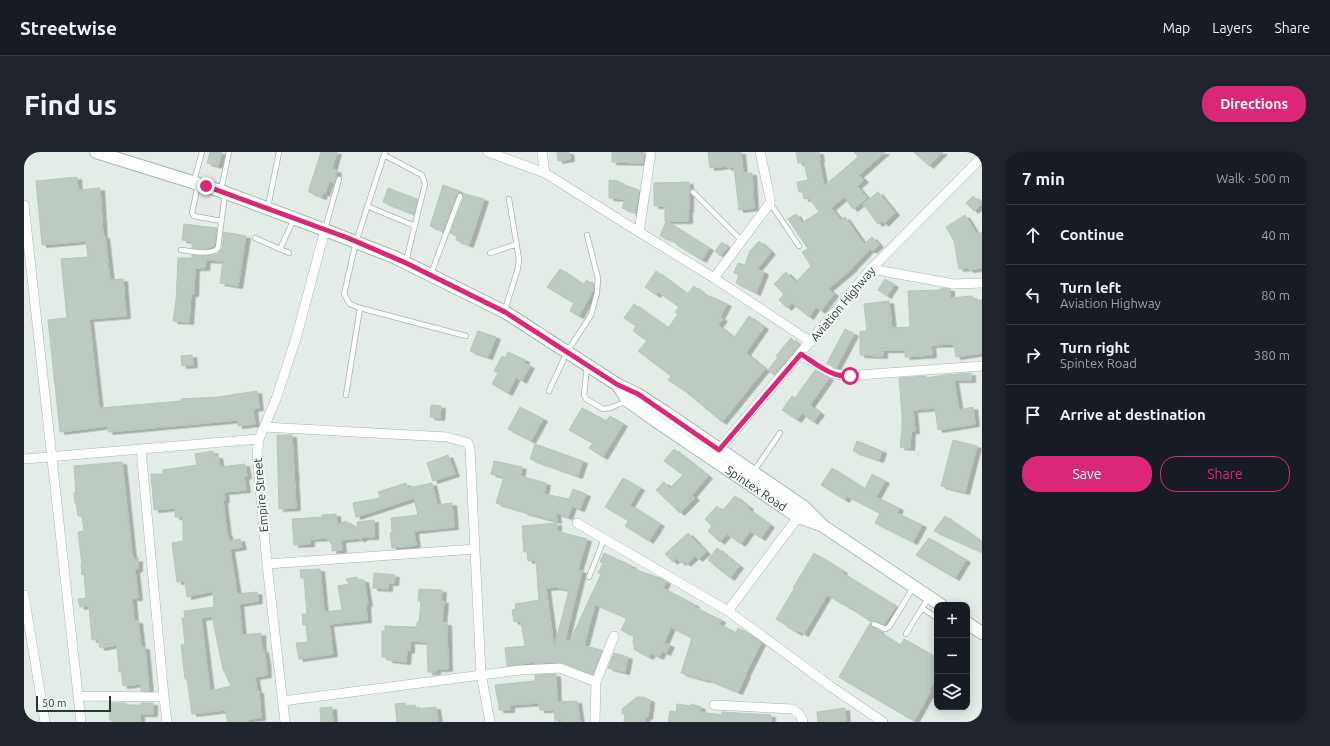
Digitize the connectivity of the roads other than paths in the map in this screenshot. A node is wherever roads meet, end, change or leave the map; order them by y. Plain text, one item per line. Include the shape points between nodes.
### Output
1 (96, 152) edge
2 (202, 152) edge
3 (229, 152) edge
4 (279, 152) edge
5 (488, 152) edge
6 (542, 152) edge
7 (651, 152) edge
8 (760, 152) edge
9 (384, 154) edge
10 (982, 156) edge
11 (545, 173) junction
12 (339, 179) dead end
13 (196, 183) junction
14 (223, 192) junction
15 (693, 192) dead end
16 (460, 196) dead end
17 (509, 199) dead end
18 (770, 203) junction
19 (24, 205) edge
20 (367, 206) junction
21 (268, 209) junction
22 (294, 219) junction
23 (221, 221) junction
24 (415, 226) junction
25 (325, 230) junction
26 (639, 232) junction
27 (587, 235) dead end
28 (255, 238) dead end
29 (742, 241) junction
30 (356, 242) junction
31 (517, 244) junction
32 (799, 246) dead end
33 (280, 249) junction
34 (181, 250) dead end
35 (289, 253) dead end
36 (490, 253) dead end
37 (406, 263) junction
38 (871, 269) junction
39 (431, 276) junction
40 (714, 278) junction
41 (982, 282) edge
42 (360, 308) junction
43 (505, 312) junction
44 (466, 336) dead end
45 (811, 342) junction
46 (567, 352) junction
47 (801, 354) junction
48 (587, 365) junction
49 (982, 366) edge
50 (618, 385) junction
51 (549, 391) dead end
52 (346, 395) dead end
53 (628, 401) junction
54 (264, 426) junction
55 (780, 433) dead end
56 (259, 439) junction
57 (141, 449) junction
58 (716, 454) junction
59 (52, 457) junction
60 (24, 459) edge
61 (753, 473) junction
62 (798, 517) junction
63 (577, 523) dead end
64 (823, 526) junction
65 (604, 539) junction
66 (475, 549) junction
67 (267, 564) junction
68 (589, 577) dead end
69 (914, 587) junction
70 (24, 595) edge
71 (929, 597) junction
72 (936, 602) edge
73 (922, 608) junction
74 (728, 611) junction
75 (934, 616) edge
76 (874, 624) dead end
77 (970, 625) edge
78 (981, 631) edge
79 (906, 634) dead end
80 (614, 636) dead end
81 (481, 674) junction
82 (596, 682) junction
83 (79, 696) junction
84 (164, 697) junction
85 (283, 701) junction
86 (714, 705) dead end
87 (45, 722) edge
88 (81, 722) edge
89 (168, 722) edge
90 (285, 722) edge
91 (490, 722) edge
92 (596, 722) edge
93 (803, 722) edge
94 (884, 722) edge

1 - 13 main road, Spintex Road
2 - 13 lane
3 - 14 lane
4 - 21 lane
5 - 11 street
6 - 11 street
7 - 26 street
8 - 18 street
9 - 20 lane
9 - 24 lane via 422,175 425,184
10 - 38 street, Aviation Highway
11 - 26 street
12 - 25 lane
13 - 14 main road, Spintex Road
13 - 23 lane via 193,215
14 - 21 main road, Spintex Road
14 - 23 lane
15 - 29 lane
16 - 39 lane
17 - 31 lane
18 - 29 street
18 - 32 lane
19 - 59 street
20 - 24 lane
20 - 30 lane
21 - 22 main road, Spintex Road
22 - 25 main road, Spintex Road
22 - 33 lane
23 - 34 lane via 218,248 211,252
24 - 37 lane
25 - 30 main road, Spintex Road
25 - 54 street, Empire Street via 297,335 276,399
26 - 40 street
27 - 46 lane via 598,278 597,293 591,315
28 - 33 lane
29 - 40 street
30 - 37 main road, Spintex Road
30 - 42 lane via 344,294 350,304
31 - 36 lane
31 - 43 lane via 519,259
33 - 35 lane
37 - 39 main road, Spintex Road
38 - 41 street via 954,284
38 - 45 street, Aviation Highway
39 - 43 main road, Spintex Road
40 - 45 street
42 - 44 lane
42 - 52 lane
43 - 46 main road, Spintex Road
45 - 47 street, Aviation Highway
46 - 48 main road, Spintex Road
46 - 51 lane
47 - 49 street via 832,373 846,376
47 - 58 street, Aviation Highway
48 - 50 main road, Spintex Road
48 - 53 lane via 584,394 586,399 603,409
50 - 53 main road, Spintex Road
50 - 58 main road, Spintex Road via 638,394
53 - 58 main road, Spintex Road via 659,423
54 - 56 street, Empire Street
54 - 66 street via 448,437 468,443
55 - 61 lane
56 - 57 street
56 - 67 street, Empire Street via 257,456
57 - 59 street
57 - 84 street
58 - 61 main road, Spintex Road
58 - 62 main road, Spintex Road
59 - 60 street
59 - 83 street
61 - 64 main road, Spintex Road via 804,507
62 - 64 main road, Spintex Road
62 - 74 street
63 - 65 street
64 - 69 main road, Spintex Road
65 - 68 lane
65 - 74 street
66 - 67 street
66 - 81 street
67 - 85 street, Empire Street
69 - 71 main road, Spintex Road
69 - 76 lane via 889,627 885,629
70 - 87 street
71 - 72 main road, Spintex Road
71 - 73 lane
73 - 75 lane
73 - 79 lane
74 - 94 street
77 - 78 main road
80 - 82 street
81 - 82 street via 560,668
81 - 85 street
81 - 91 street
82 - 92 street
83 - 84 street
83 - 88 street
84 - 89 street
85 - 90 street, Empire Street
86 - 93 street via 792,709 800,715

